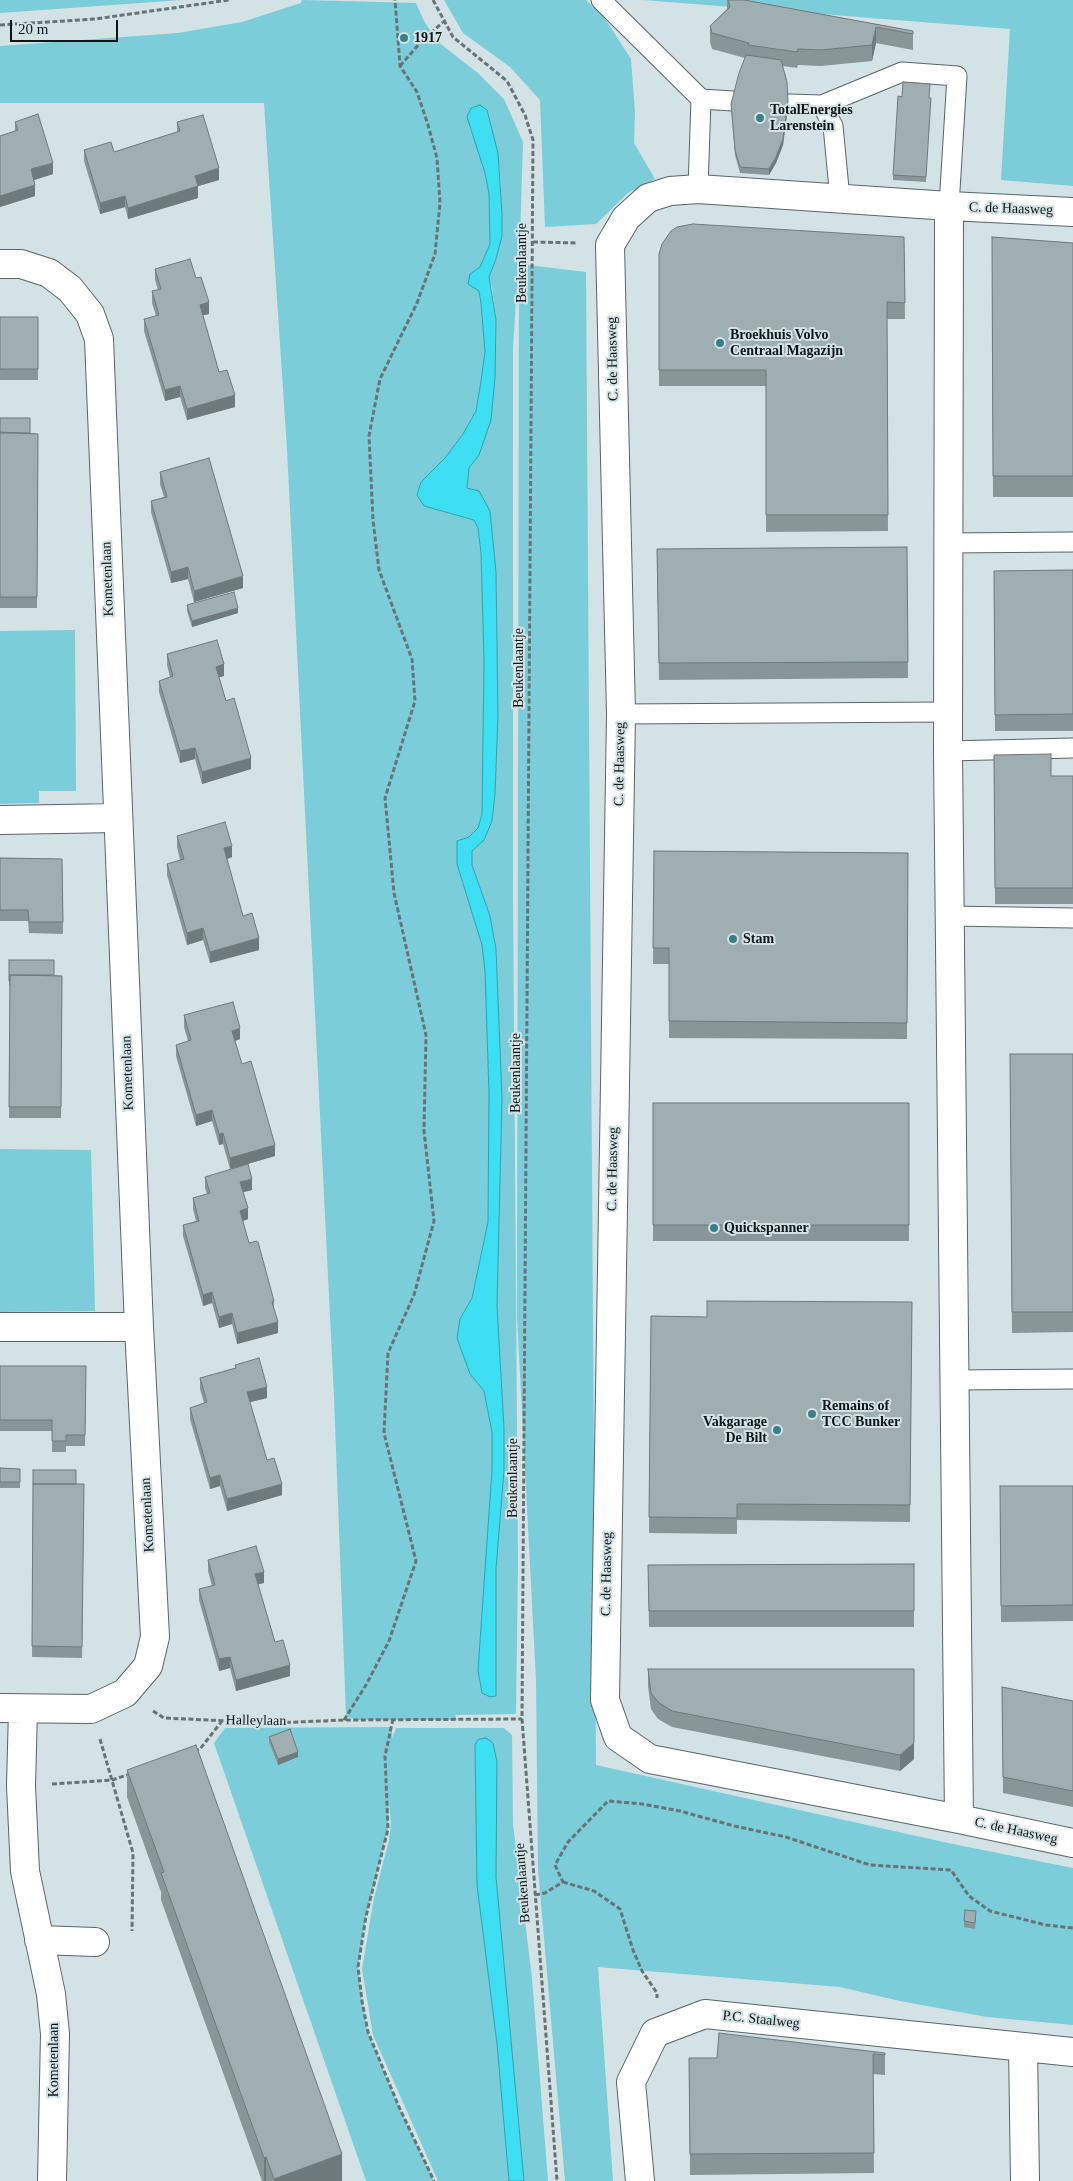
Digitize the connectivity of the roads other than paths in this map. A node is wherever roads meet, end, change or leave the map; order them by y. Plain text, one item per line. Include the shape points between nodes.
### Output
1 (602, 0) edge
2 (702, 99) junction
3 (733, 101) edge
4 (788, 104) edge
5 (822, 105) junction
6 (698, 189) junction
7 (840, 200) junction
8 (949, 206) junction
9 (1073, 212) edge
10 (0, 264) edge
11 (1073, 542) edge
12 (948, 543) junction
13 (948, 712) junction
14 (621, 714) junction
15 (1073, 748) edge
16 (948, 751) junction
17 (118, 818) junction
18 (0, 820) edge
19 (950, 916) junction
20 (1073, 918) edge
21 (0, 1327) edge
22 (139, 1327) junction
23 (1073, 1379) edge
24 (954, 1380) junction
25 (11, 1708) edge
26 (958, 1819) junction
27 (1073, 1843) edge
28 (38, 1940) junction
29 (95, 1942) dead end
30 (1023, 2047) junction
31 (1073, 2052) edge
32 (52, 2181) edge
33 (640, 2181) edge
34 (1025, 2181) edge

1 - 2 lane
2 - 3 lane
2 - 6 lane
4 - 5 lane
5 - 7 lane via 833,126
5 - 8 lane via 902,72 957,76
6 - 7 street, C. de Haasweg
6 - 14 street, C. de Haasweg via 670,191 648,198 626,218 610,245
7 - 8 street, C. de Haasweg
8 - 9 street, C. de Haasweg
8 - 12 street, C. de Haasweg
10 - 17 street, Kometenlaan via 21,264 49,273 70,289 90,314 99,339
11 - 12 lane
12 - 13 street, C. de Haasweg
13 - 14 lane
13 - 16 street, C. de Haasweg
14 - 26 street, C. de Haasweg via 605,1700 618,1737 650,1759
15 - 16 lane
16 - 19 street, C. de Haasweg
17 - 18 street
17 - 22 street, Kometenlaan
19 - 20 lane
19 - 24 street, C. de Haasweg
21 - 22 street
22 - 25 street, Kometenlaan via 155,1637 148,1666 124,1693 91,1708
23 - 24 lane
24 - 26 street, C. de Haasweg
25 - 28 street, Kometenlaan via 21,1786 25,1871
26 - 27 street, C. de Haasweg
28 - 29 street
28 - 32 street, Kometenlaan via 51,1994 55,2034
30 - 31 street, P.C. Staalweg
30 - 33 street, P.C. Staalweg via 705,2014 655,2033 631,2082
30 - 34 street

